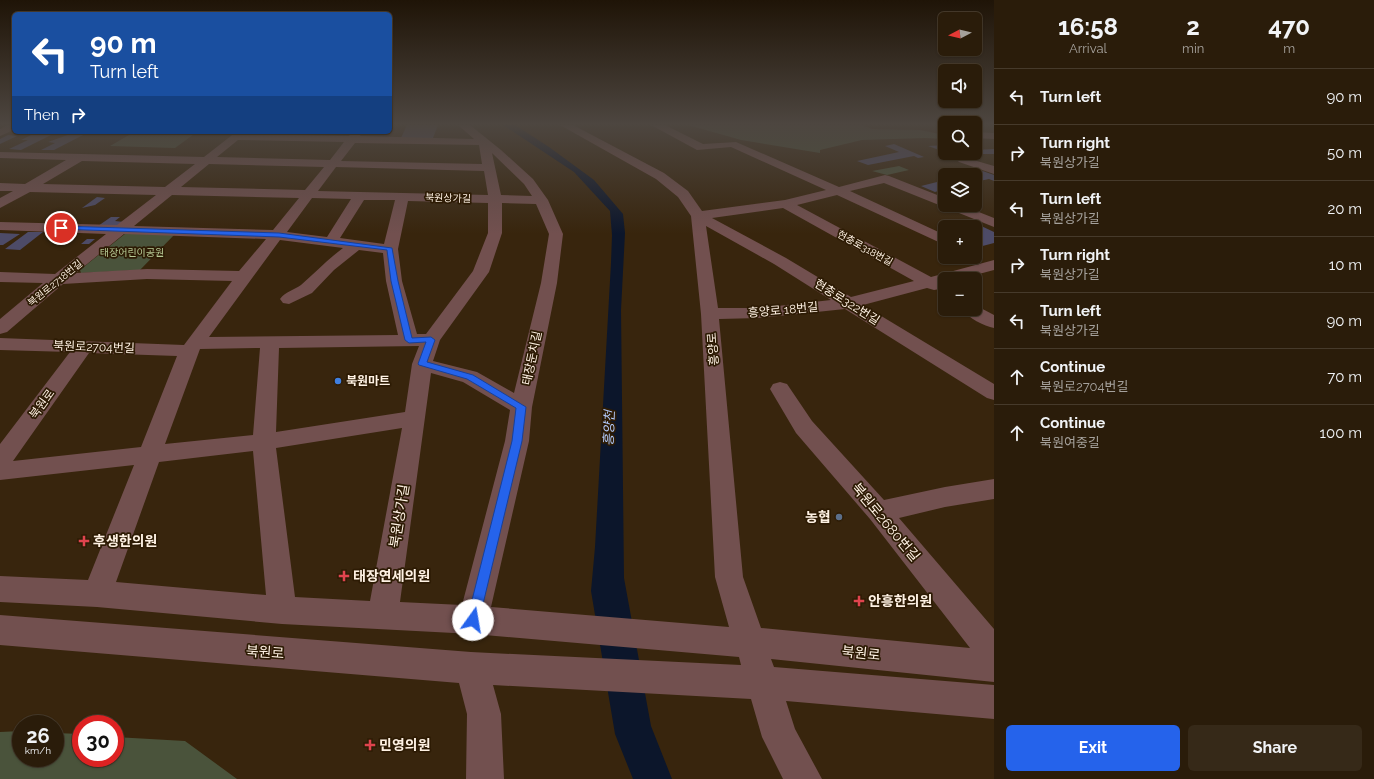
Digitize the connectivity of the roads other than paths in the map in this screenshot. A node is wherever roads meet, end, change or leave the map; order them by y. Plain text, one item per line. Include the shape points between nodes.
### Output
1 (73, 161) edge
2 (204, 161) edge
3 (249, 161) edge
4 (336, 161) edge
5 (487, 161) edge
6 (506, 161) edge
7 (633, 161) edge
8 (772, 161) edge
9 (967, 161) edge
10 (334, 164) junction
11 (488, 168) junction
12 (994, 170) edge
13 (0, 187) edge
14 (28, 188) junction
15 (169, 191) junction
16 (839, 191) junction
17 (310, 194) junction
18 (360, 196) junction
19 (402, 197) junction
20 (495, 200) junction
21 (541, 200) junction
22 (938, 200) edge
23 (0, 204) edge
24 (785, 204) junction
25 (966, 212) edge
26 (698, 216) junction
27 (994, 223) edge
28 (0, 226) edge
29 (122, 230) junction
30 (279, 235) junction
31 (938, 238) edge
32 (330, 241) junction
33 (356, 244) junction
34 (390, 249) junction
35 (982, 259) edge
36 (994, 265) edge
37 (244, 276) junction
38 (0, 277) edge
39 (59, 279) junction
40 (928, 282) junction
41 (938, 288) edge
42 (289, 298) dead end
43 (850, 303) junction
44 (710, 314) junction
45 (982, 316) edge
46 (994, 323) edge
47 (0, 328) edge
48 (420, 340) junction
49 (270, 342) junction
50 (0, 344) edge
51 (84, 347) junction
52 (192, 347) junction
53 (422, 364) junction
54 (780, 389) dead end
55 (994, 393) edge
56 (521, 407) junction
57 (415, 418) junction
58 (264, 442) junction
59 (148, 455) junction
60 (0, 461) edge
61 (0, 471) edge
62 (994, 489) edge
63 (879, 512) junction
64 (0, 589) edge
65 (97, 594) junction
66 (282, 610) junction
67 (383, 615) junction
68 (473, 620) junction
69 (0, 630) edge
70 (739, 642) junction
71 (994, 653) edge
72 (994, 666) edge
73 (471, 668) junction
74 (751, 683) junction
75 (994, 702) edge
76 (485, 779) edge
77 (803, 779) edge

1 - 14 street
2 - 15 street, 북원로2718번길
3 - 10 street
4 - 10 street
5 - 11 street, 북원상가길
6 - 21 street, 태장둔치길 via 529,182
7 - 26 street, 흥양로 via 660,176 683,194
8 - 16 street
9 - 12 street
10 - 11 street
10 - 17 street
11 - 20 street, 북원상가길
13 - 14 street
14 - 15 street
14 - 23 street
15 - 17 street
15 - 29 street, 북원로2718번길
16 - 22 street via 885,179
16 - 24 street
16 - 31 street
17 - 18 street, 북원상가길
17 - 30 street
18 - 19 street, 북원상가길
18 - 32 street
19 - 20 street, 북원상가길
19 - 34 street
20 - 21 street
20 - 48 street, 북원상가길 via 495,233 481,272
21 - 56 street, 태장둔치길 via 556,234 549,283
24 - 26 street
24 - 40 street, 현충로318번길
25 - 27 street
26 - 43 street, 현충로322번길
26 - 44 street, 흥양로
28 - 29 street
29 - 30 street
29 - 39 street, 북원로2718번길
30 - 32 street
30 - 37 street
32 - 33 street
33 - 34 street
33 - 42 street via 306,289
34 - 48 street via 394,281
35 - 36 street, 흥양로 18번길
36 - 40 street, 흥양로 18번길
37 - 39 street via 147,274
37 - 52 street
38 - 39 street
39 - 47 street, 북원로2718번길
40 - 41 street, 현충로318번길
40 - 43 street, 흥양로 18번길
43 - 44 street, 흥양로 18번길 via 759,313
43 - 55 street, 현충로322번길
44 - 70 street, 흥양로 via 729,577
45 - 46 street
48 - 49 street
48 - 53 street, 북원상가길
49 - 52 street
49 - 58 street
50 - 51 street, 북원로2704번길
51 - 52 street, 북원로2704번길
51 - 60 street, 북원로
52 - 59 street
53 - 56 street via 470,377
53 - 57 street, 북원상가길
54 - 63 street, 북원로2680번길 via 804,426
56 - 68 street, 태장둔치길 via 517,441
57 - 58 street
57 - 67 street, 북원상가길
58 - 59 street
58 - 66 street
59 - 61 street
59 - 65 street
62 - 63 street
63 - 71 street, 북원로2680번길
64 - 65 street
65 - 66 street
66 - 67 street
67 - 68 street
68 - 70 street, 북원로
69 - 73 street, 북원로
70 - 72 street, 북원로
70 - 74 street, 흥양로
73 - 74 street, 북원로
73 - 76 street via 484,714
74 - 75 street
74 - 77 street, 흥양로

